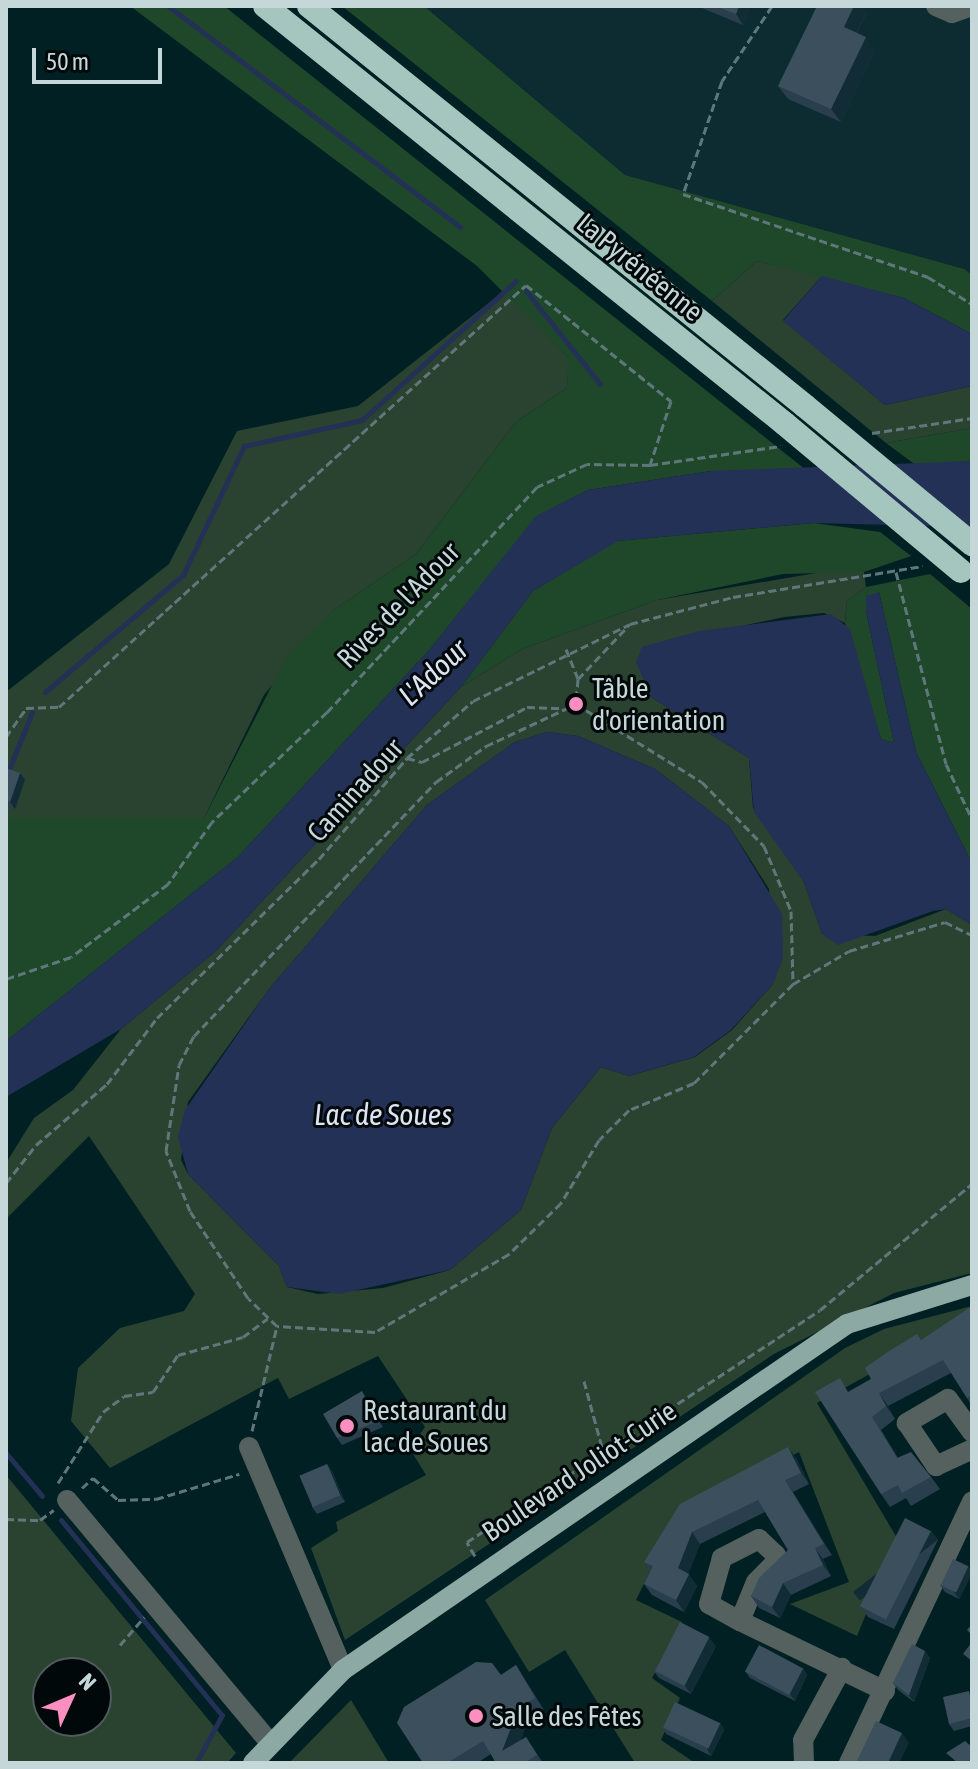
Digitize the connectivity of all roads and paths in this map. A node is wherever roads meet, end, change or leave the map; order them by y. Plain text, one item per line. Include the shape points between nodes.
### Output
1 (265, 6) edge
2 (309, 6) edge
3 (772, 6) edge
4 (936, 6) edge
5 (969, 13) edge
6 (972, 304) edge
7 (972, 544) edge
8 (931, 563) dead end
9 (896, 572) junction
10 (966, 575) edge
11 (630, 624) junction
12 (566, 649) junction
13 (578, 679) junction
14 (576, 704) junction
15 (562, 708) junction
16 (6, 737) edge
17 (407, 758) junction
18 (972, 819) edge
19 (972, 935) edge
20 (6, 979) edge
21 (793, 984) junction
22 (6, 1183) edge
23 (972, 1184) edge
24 (972, 1285) edge
25 (268, 1318) junction
26 (277, 1326) junction
27 (584, 1381) dead end
28 (972, 1432) edge
29 (249, 1447) joint
30 (972, 1449) edge
31 (603, 1451) junction
32 (253, 1468) junction
33 (64, 1502) junction
34 (972, 1502) edge
35 (6, 1519) edge
36 (482, 1570) junction
37 (145, 1616) dead end
38 (740, 1621) dead end
39 (120, 1645) dead end
40 (842, 1668) junction
41 (343, 1670) junction
42 (885, 1691) junction
43 (271, 1744) junction
44 (253, 1763) edge
45 (804, 1763) edge
46 (849, 1763) edge

1 - 10 highway, La Pyrénéenne, bridge
2 - 7 highway, La Pyrénéenne, bridge
3 - 6 path via 722,81 683,194 928,277
4 - 5 street
8 - 9 path, Caminadour
9 - 11 path, Caminadour via 733,597
9 - 18 path via 946,764
11 - 12 path, Caminadour
11 - 13 path
12 - 13 path
12 - 17 path, Caminadour via 473,701
13 - 14 path
14 - 15 path
14 - 21 path via 702,782 764,846 791,911
15 - 17 path via 527,707 422,762
15 - 25 path via 486,746 380,834 194,1036 179,1065 166,1151 190,1211
16 - 20 path, Rives de l'Adour via 26,708 59,707 526,285 671,401 650,465 587,464 537,487 327,712 212,822 168,884 71,957
17 - 22 path, Caminadour via 319,859 157,1018 107,1084 36,1145
19 - 21 path via 945,922 849,951
21 - 26 path via 694,1083 629,1110 599,1140 561,1203 509,1254 375,1332
23 - 31 path via 820,1310
24 - 36 main road, Boulevard Joliot-Curie via 847,1324
25 - 26 path
25 - 33 path via 243,1337 178,1355 153,1392 124,1396 103,1412 56,1486
26 - 29 path
27 - 31 path
28 - 30 street via 948,1399 907,1423 936,1466
29 - 32 street
31 - 36 path via 467,1542
32 - 33 path via 156,1499 118,1500 93,1478
32 - 41 street
33 - 35 path via 40,1520
33 - 43 street
34 - 42 street
36 - 41 main road, Boulevard Joliot-Curie
37 - 39 path
38 - 40 street
40 - 42 street
40 - 45 street via 803,1740
41 - 43 main road, Boulevard Joliot-Curie
42 - 46 street
43 - 44 main road, Boulevard Joliot-Curie

